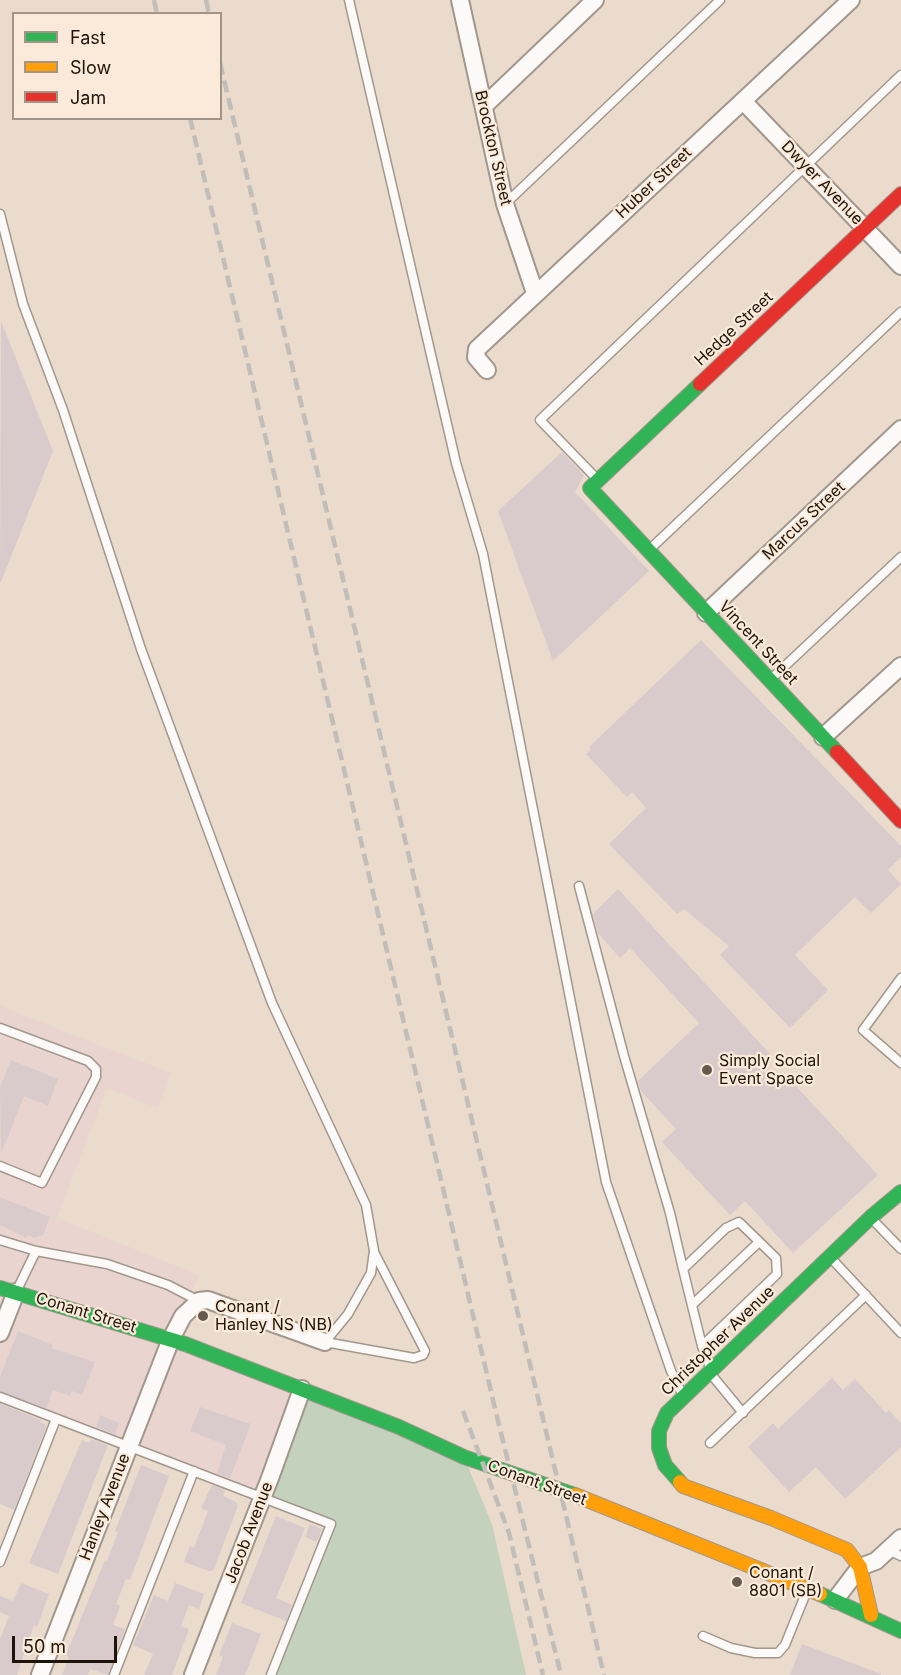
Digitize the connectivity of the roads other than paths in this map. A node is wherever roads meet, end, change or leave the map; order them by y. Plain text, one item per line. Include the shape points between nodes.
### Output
1 (348, 0) edge
2 (595, 0) edge
3 (720, 0) edge
4 (851, 0) edge
5 (463, 2) edge
6 (901, 75) edge
7 (743, 101) junction
8 (484, 106) junction
9 (805, 166) junction
10 (901, 194) edge
11 (505, 204) junction
12 (0, 214) edge
13 (865, 228) junction
14 (901, 266) edge
15 (535, 293) junction
16 (901, 312) edge
17 (487, 370) dead end
18 (901, 429) edge
19 (594, 484) junction
20 (648, 550) junction
21 (901, 557) edge
22 (706, 613) junction
23 (901, 666) edge
24 (770, 680) junction
25 (823, 737) junction
26 (901, 821) edge
27 (579, 886) dead end
28 (901, 978) edge
29 (0, 1028) edge
30 (901, 1063) edge
31 (0, 1166) edge
32 (901, 1192) edge
33 (871, 1217) junction
34 (0, 1240) edge
35 (759, 1242) junction
36 (901, 1249) edge
37 (36, 1251) junction
38 (374, 1251) dead end
39 (830, 1257) junction
40 (683, 1269) junction
41 (8, 1290) edge
42 (866, 1295) junction
43 (199, 1302) junction
44 (692, 1305) junction
45 (0, 1333) edge
46 (901, 1333) edge
47 (171, 1339) junction
48 (325, 1342) junction
49 (702, 1346) junction
50 (710, 1373) junction
51 (302, 1389) junction
52 (0, 1397) edge
53 (683, 1398) junction
54 (743, 1413) junction
55 (56, 1419) junction
56 (710, 1443) dead end
57 (129, 1447) junction
58 (194, 1471) junction
59 (263, 1497) junction
60 (901, 1538) edge
61 (894, 1553) edge
62 (0, 1562) edge
63 (860, 1568) junction
64 (808, 1588) junction
65 (835, 1600) junction
66 (871, 1615) junction
67 (901, 1631) edge
68 (703, 1636) dead end
69 (40, 1675) edge
70 (114, 1675) edge
71 (193, 1675) edge
72 (271, 1675) edge

1 - 53 lane via 456,464 483,554 606,1182
2 - 8 street
3 - 11 lane
4 - 7 street, Huber Street
5 - 8 street, Brockton Street
6 - 9 lane
7 - 9 street, Dwyer Avenue
7 - 15 street, Huber Street
8 - 11 street, Brockton Street
9 - 13 street, Dwyer Avenue
9 - 19 lane via 540,420
10 - 13 street, Hedge Street
11 - 15 street, Brockton Street
12 - 48 lane via 23,304 63,410 141,649 272,1003 366,1205 374,1251 371,1273 348,1314
13 - 14 street, Dwyer Avenue
13 - 19 street, Hedge Street
15 - 17 street, Huber Street via 477,349 476,357
16 - 20 lane
18 - 22 street, Marcus Street
19 - 20 street, Vincent Street
20 - 22 street, Vincent Street
21 - 24 lane
22 - 24 street, Vincent Street
23 - 25 street
24 - 25 street, Vincent Street
25 - 26 street, Vincent Street
27 - 40 lane
28 - 30 lane via 863,1030
29 - 31 lane via 88,1061 96,1069 96,1077 42,1183
32 - 33 street, Christopher Avenue
33 - 36 lane
33 - 39 street, Christopher Avenue
34 - 37 lane
35 - 40 lane via 739,1222 726,1228
35 - 44 lane
35 - 49 lane via 776,1258 777,1274
37 - 41 lane
37 - 43 lane via 107,1264 168,1285
38 - 48 lane via 425,1351 423,1355 414,1358
39 - 42 lane
39 - 50 street, Christopher Avenue
40 - 44 lane
41 - 45 street
41 - 47 street, Conant Street
42 - 46 lane
42 - 54 lane
43 - 47 street via 183,1316
43 - 48 street via 208,1300
44 - 49 lane
47 - 51 street, Conant Street
47 - 57 street, Hanley Avenue
49 - 50 lane
50 - 53 street, Christopher Avenue
50 - 54 lane
51 - 59 street, Jacob Avenue
51 - 64 street, Conant Street via 464,1457 549,1485
52 - 55 lane
53 - 63 street, Christopher Avenue via 667,1413 659,1431 659,1448 675,1479 690,1489 847,1550
54 - 56 lane
55 - 57 lane
55 - 62 lane
57 - 58 lane
57 - 69 street, Hanley Avenue
58 - 59 lane
58 - 70 lane
59 - 71 street, Jacob Avenue
59 - 72 lane via 331,1524
60 - 61 street
61 - 63 street
63 - 65 street
63 - 66 street
64 - 65 street, Conant Street
64 - 68 lane via 785,1645 778,1653 731,1648
65 - 66 street, Conant Street
66 - 67 street, Conant Street

